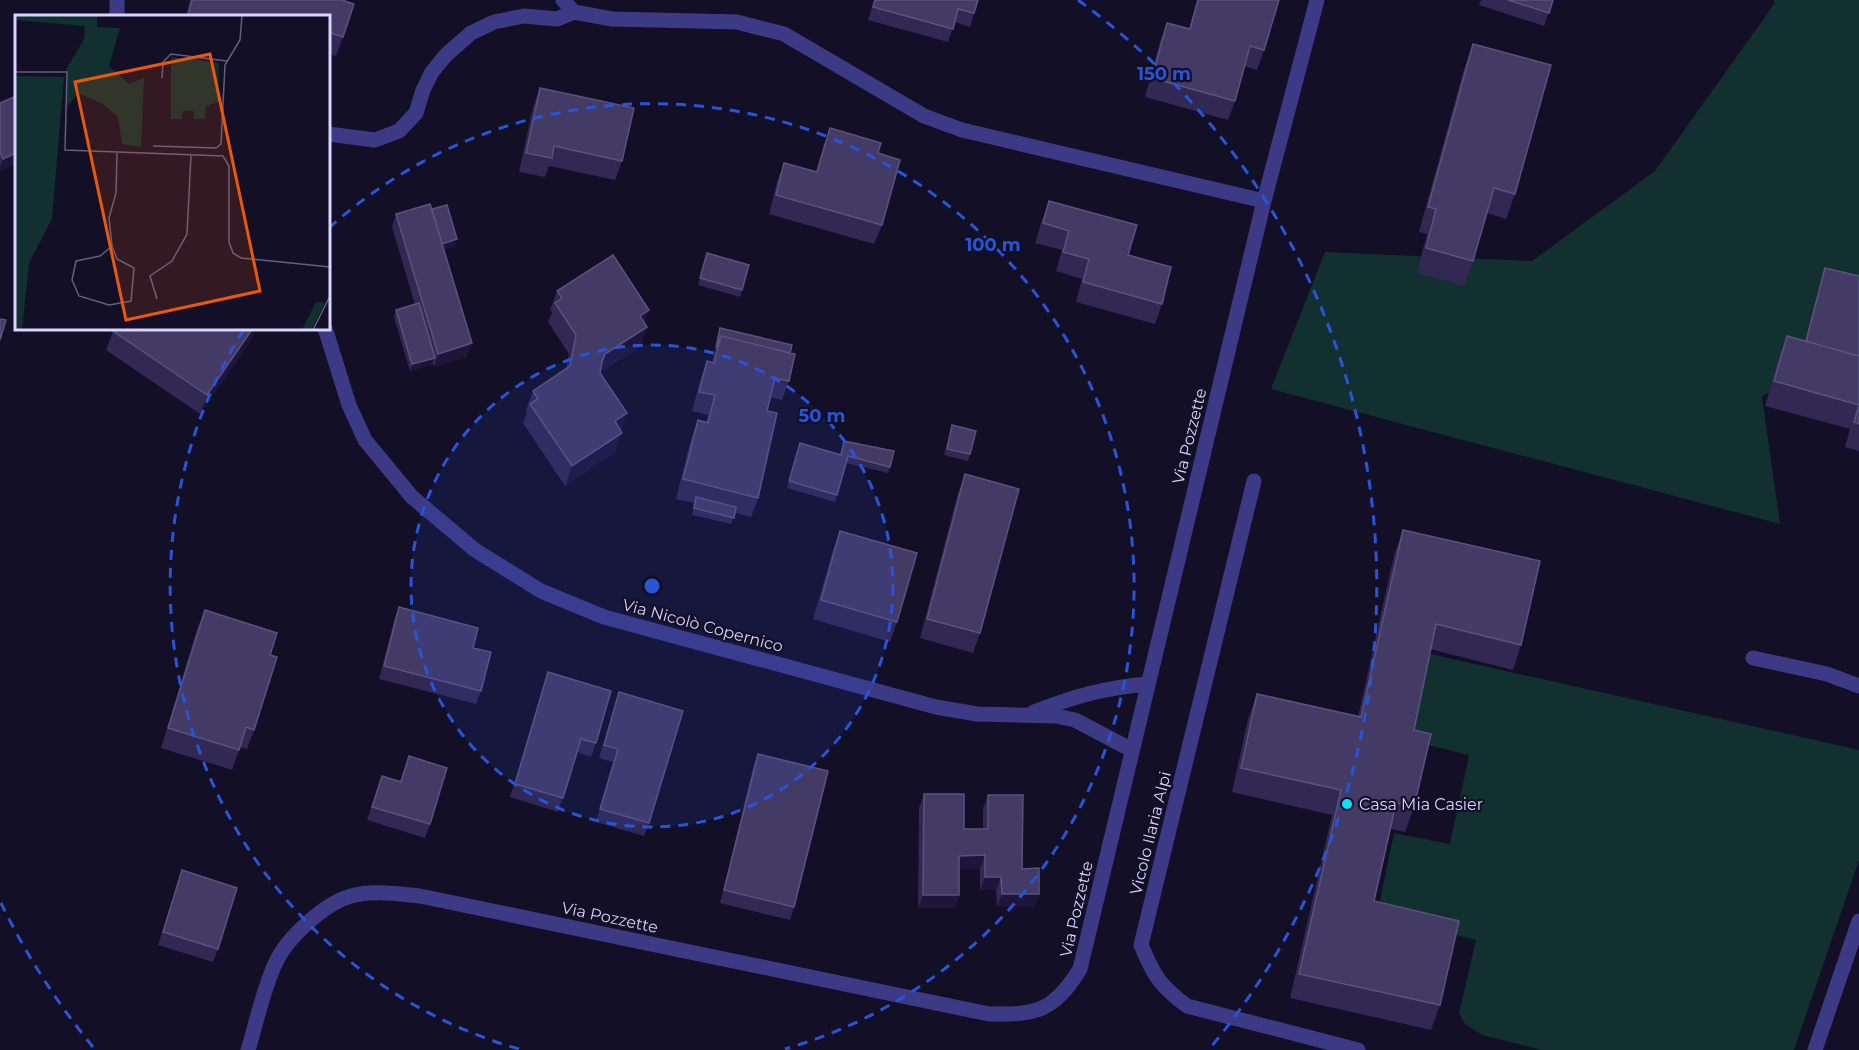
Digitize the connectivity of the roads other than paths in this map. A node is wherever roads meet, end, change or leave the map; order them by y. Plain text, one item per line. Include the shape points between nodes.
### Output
1 (563, 0) edge
2 (1317, 0) edge
3 (574, 12) junction
4 (330, 134) edge
5 (1264, 201) junction
6 (326, 330) edge
7 (1254, 481) dead end
8 (1753, 658) dead end
9 (1147, 684) junction
10 (1859, 686) edge
11 (1027, 714) junction
12 (1132, 750) junction
13 (1859, 921) edge
14 (248, 1050) edge
15 (1358, 1050) edge
16 (1815, 1050) edge

1 - 3 street
2 - 5 street, Via Pozzette
3 - 4 street via 557,19 524,16 494,22 471,33 432,72 416,113 399,131 375,140
3 - 5 street via 612,19 737,22 784,34 924,116 962,130
5 - 9 street, Via Pozzette
6 - 11 street, Via Nicolò Copernico via 349,405 365,440 412,497 475,550 541,591 604,616 936,707 978,714
7 - 15 street, Vicolo Ilaria Alpi via 1141,945 1165,990 1187,1006
8 - 10 street via 1827,674
9 - 11 street, Via Nicolò Copernico via 1108,688
9 - 12 street, Via Pozzette
11 - 12 street, Via Nicolò Copernico via 1075,720
12 - 14 street, Via Pozzette via 1080,969 1056,1001 1036,1011 989,1014 420,896 385,892 351,895 329,904 302,929 277,960
13 - 16 street

